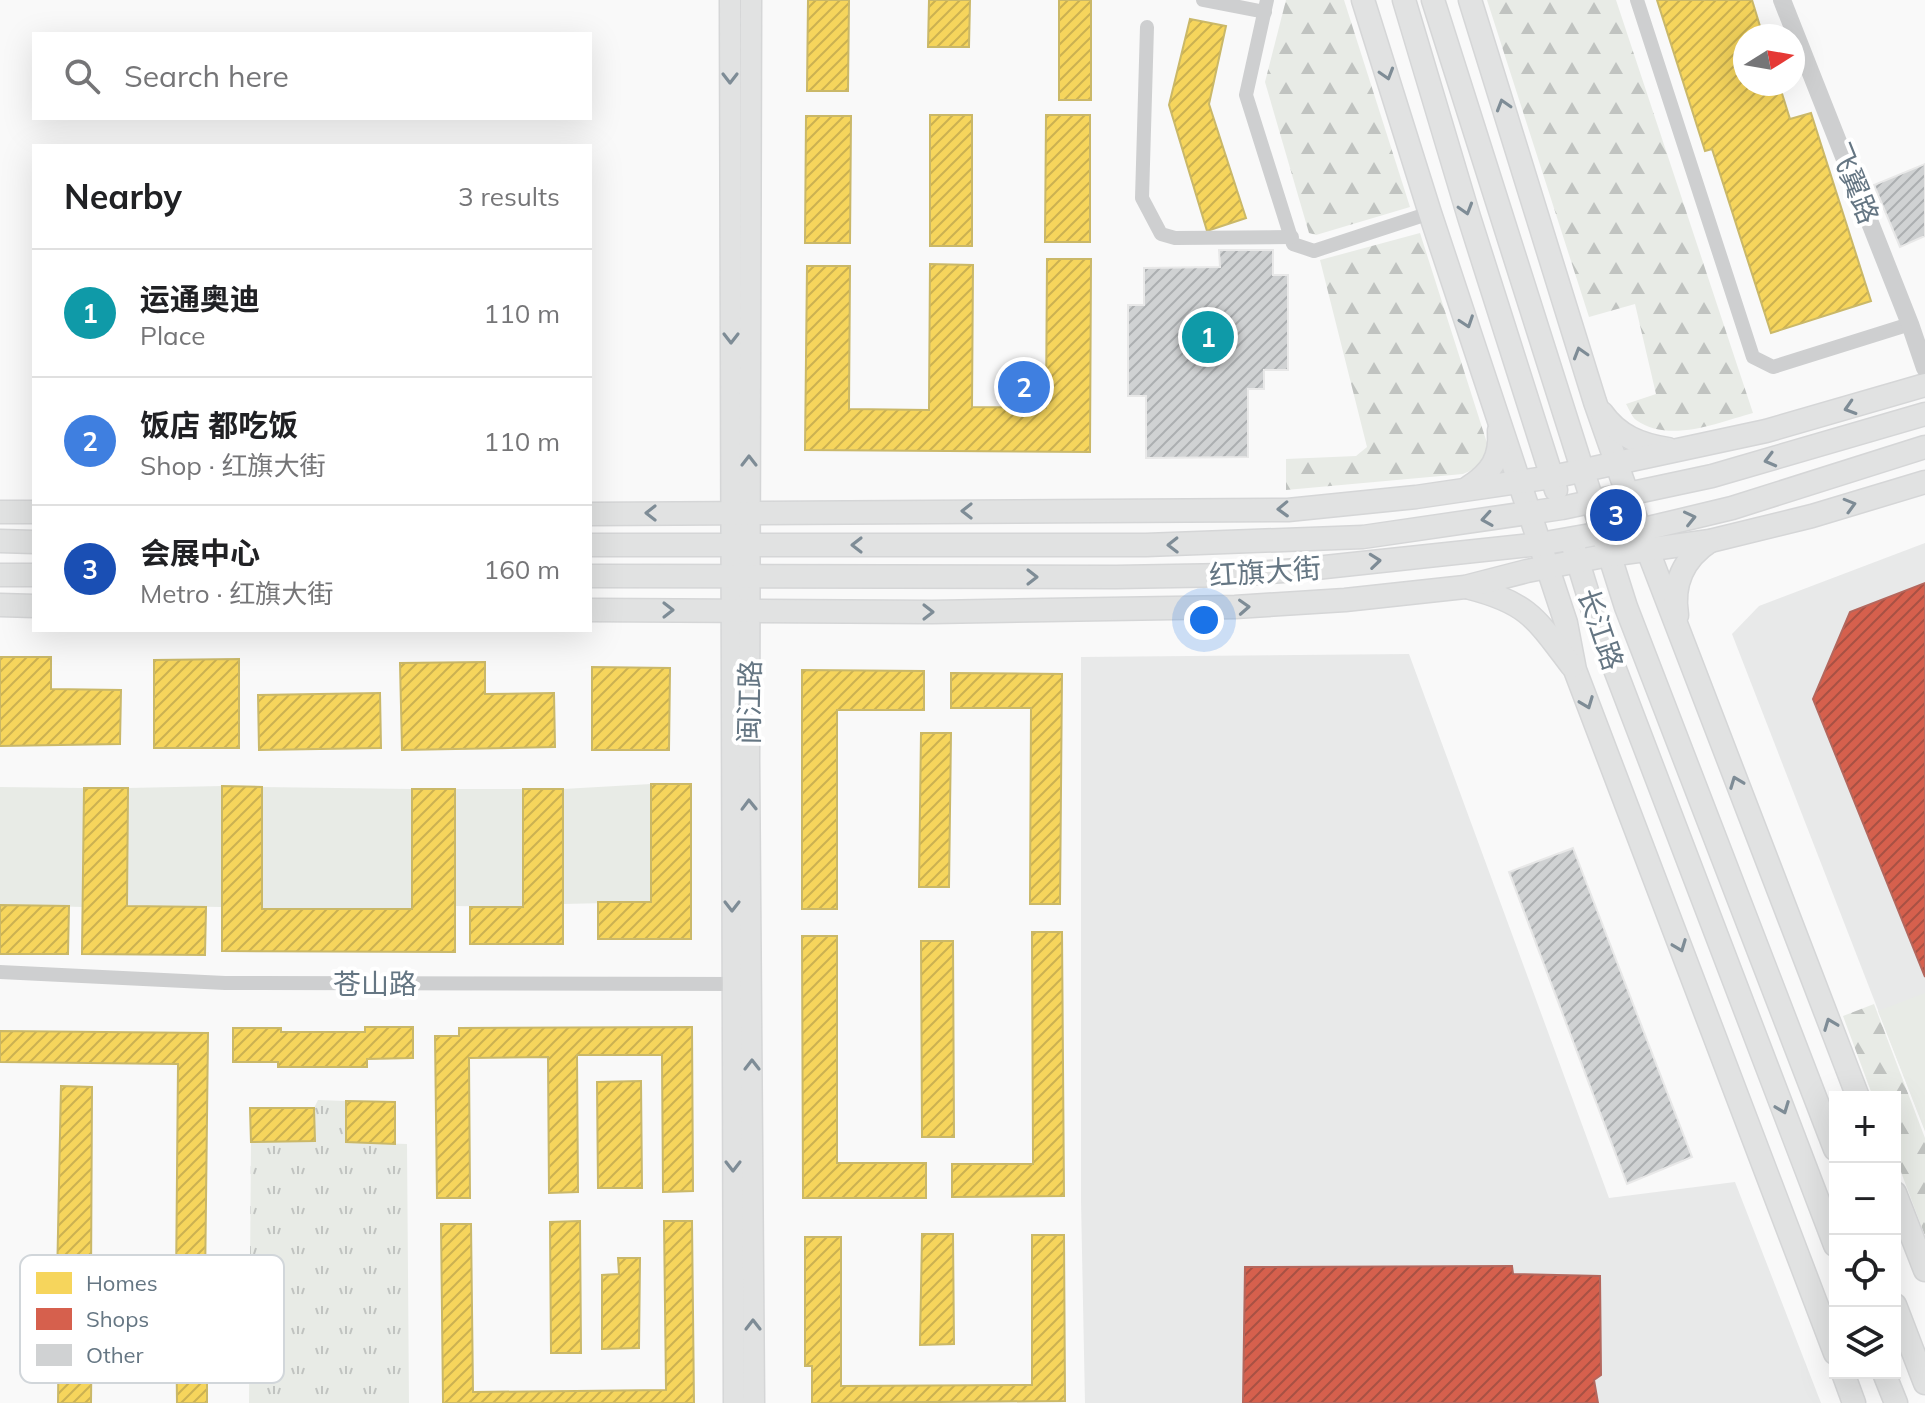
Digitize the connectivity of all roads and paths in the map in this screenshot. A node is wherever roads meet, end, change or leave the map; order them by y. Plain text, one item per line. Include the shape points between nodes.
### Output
1 (730, 0) edge
2 (751, 0) edge
3 (1203, 0) edge
4 (1363, 0) edge
5 (1404, 0) edge
6 (1433, 0) edge
7 (1470, 0) edge
8 (1637, 0) edge
9 (1782, 0) edge
10 (1266, 6) edge
11 (1147, 27) dead end
12 (1430, 213) junction
13 (1292, 237) junction
14 (1910, 324) junction
15 (1925, 368) edge
16 (1925, 385) edge
17 (1595, 402) junction
18 (1495, 406) junction
19 (1925, 414) edge
20 (1925, 447) edge
21 (1681, 450) junction
22 (1617, 464) junction
23 (1582, 471) junction
24 (1552, 477) junction
25 (1519, 482) junction
26 (1925, 482) edge
27 (1465, 490) junction
28 (1628, 494) junction
29 (1592, 502) junction
30 (1562, 508) junction
31 (0, 512) edge
32 (32, 512) edge
33 (740, 513) junction
34 (1529, 513) junction
35 (592, 514) edge
36 (1602, 533) junction
37 (1571, 539) junction
38 (1644, 539) junction
39 (0, 541) edge
40 (1710, 541) junction
41 (32, 542) edge
42 (1540, 544) junction
43 (592, 545) edge
44 (740, 545) junction
45 (1609, 555) junction
46 (1578, 562) junction
47 (1549, 568) junction
48 (0, 575) edge
49 (32, 575) edge
50 (592, 576) edge
51 (740, 576) junction
52 (1465, 587) junction
53 (0, 605) edge
54 (32, 606) edge
55 (592, 610) edge
56 (741, 612) junction
57 (1684, 648) junction
58 (1575, 670) junction
59 (0, 972) edge
60 (742, 984) junction
61 (1856, 1091) edge
62 (1829, 1133) edge
63 (1901, 1208) edge
64 (1831, 1235) edge
65 (1925, 1270) edge
66 (1896, 1307) edge
67 (1829, 1337) edge
68 (1845, 1379) edge
69 (1886, 1379) edge
70 (1925, 1383) edge
71 (734, 1403) edge
72 (754, 1403) edge
73 (1854, 1403) edge
74 (1896, 1403) edge

1 -> 33 main road, 闽江路
33 -> 2 main road, 闽江路
3 - 10 street
4 -> 12 main road
5 -> 24 main road, 长江路
6 - 23 main road, 长江路
17 -> 7 main road
8 - 14 street via 1753,357 1773,367
9 - 14 street, 飞翼路
10 - 13 street via 1246,95
11 - 13 street via 1142,198 1161,234
12 - 13 street via 1314,251 1293,244
12 -> 18 main road
14 - 15 street, 飞翼路
16 -> 21 main road
17 - 21 main road via 1623,434 1654,447
17 - 22 main road
18 - 25 main road
18 - 27 main road via 1498,456 1489,473
19 -> 28 main road, 红旗大街 via 1773,460
38 -> 20 main road, 红旗大街
21 - 22 main road
22 - 23 main road
22 - 28 main road
23 - 24 main road
23 - 29 main road, 长江路
24 - 25 main road
24 - 30 main road, 长江路
25 - 27 main road
25 - 34 main road
40 -> 26 main road, 红旗大街
27 -> 33 main road via 1288,510
28 - 29 main road, 红旗大街
28 - 38 main road
29 - 30 main road, 红旗大街
29 - 36 main road, 长江路
30 - 34 main road, 红旗大街
30 - 37 main road, 长江路
31 - 32 main road
33 -> 35 main road
33 - 44 main road, 闽江路
34 - 42 main road
34 -> 44 main road, 红旗大街 via 1363,537 1265,542
36 - 37 main road, 红旗大街
36 - 38 main road, 红旗大街
36 - 45 main road, 长江路
37 - 42 main road, 红旗大街
37 - 46 main road, 长江路
38 - 40 main road, 红旗大街
38 - 45 main road, 红旗大街
38 - 57 main road
39 - 41 main road
40 - 57 main road via 1693,553 1677,584
42 - 47 main road
51 -> 42 main road, 红旗大街 via 1231,575
43 - 44 main road, 红旗大街
44 - 51 main road, 闽江路
45 - 46 main road, 红旗大街
45 - 62 main road, 长江路
46 - 47 main road, 红旗大街
46 -> 64 main road, 长江路
47 - 52 main road, 红旗大街
47 - 58 main road
48 - 49 main road
50 - 51 main road, 红旗大街
51 - 56 main road, 闽江路
56 -> 52 main road, 红旗大街 via 1235,607
52 - 58 main road via 1500,595 1526,610
53 - 54 main road
55 -> 56 main road, 红旗大街
56 - 60 main road, 闽江路
61 -> 57 main road
58 -> 67 main road
59 - 60 street, 苍山路 via 225,983
60 -> 71 main road, 闽江路
72 -> 60 main road, 闽江路
63 - 65 main road
66 - 70 main road
68 - 73 main road
69 - 74 main road

